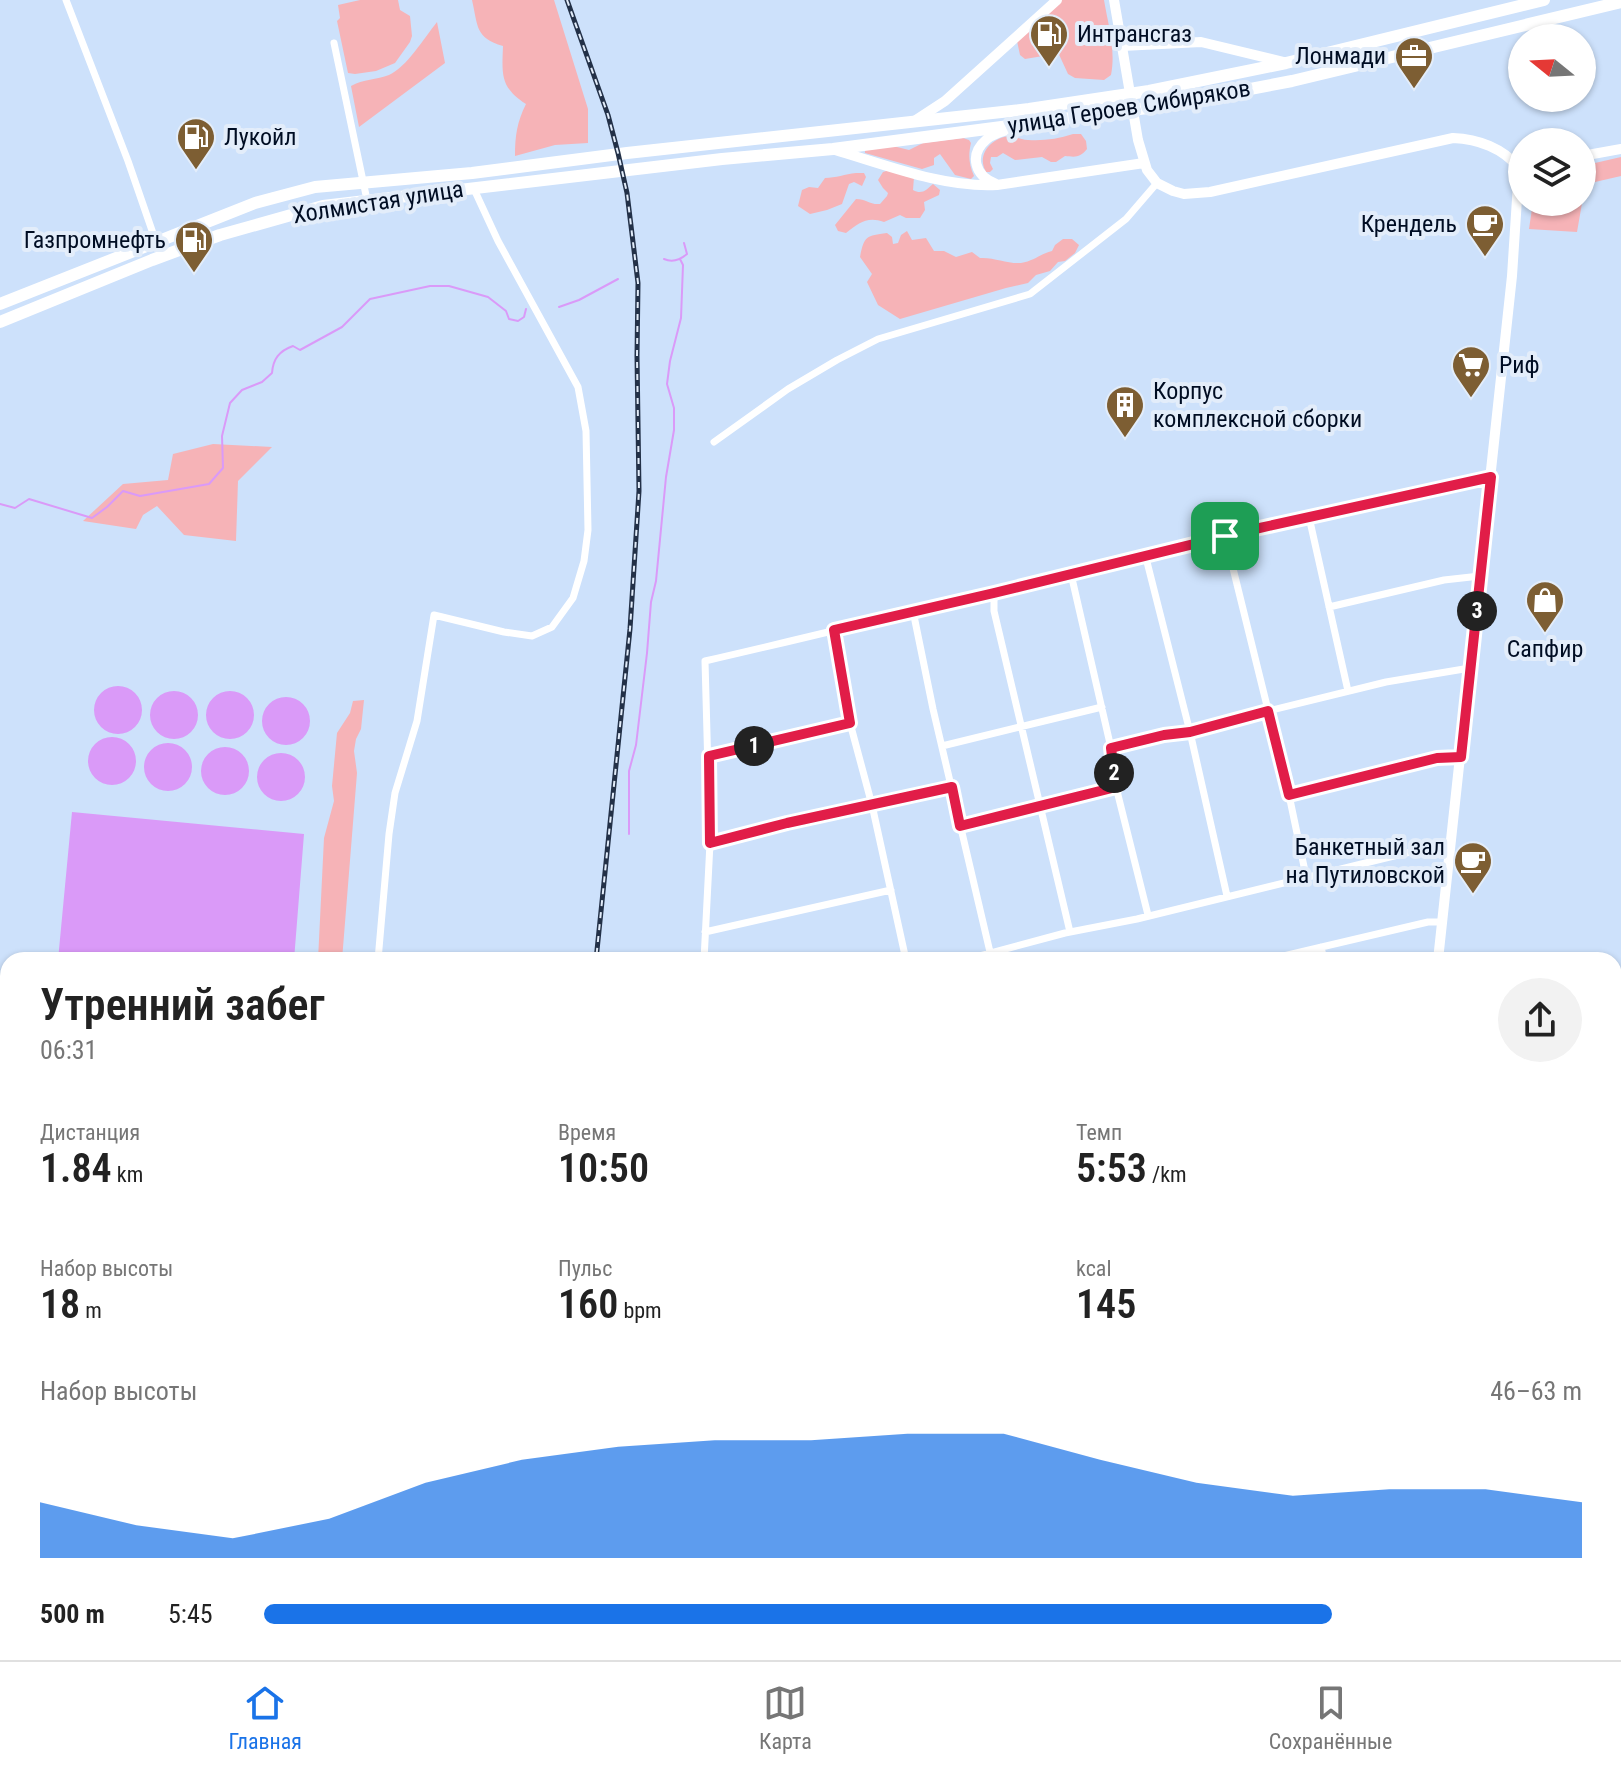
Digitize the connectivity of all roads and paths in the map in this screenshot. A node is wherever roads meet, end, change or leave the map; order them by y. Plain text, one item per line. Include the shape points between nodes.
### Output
1 (66, 0) edge
2 (1057, 0) edge
3 (1114, 0) edge
4 (1544, 0) edge
5 (1621, 2) edge
6 (334, 43) dead end
7 (1122, 46) junction
8 (1286, 63) junction
9 (912, 123) junction
10 (1018, 126) junction
11 (833, 149) junction
12 (1621, 149) edge
13 (627, 153) joint
14 (1596, 153) edge
15 (1508, 157) edge
16 (1144, 163) junction
17 (630, 169) joint
18 (362, 181) junction
19 (1157, 183) junction
20 (997, 185) junction
21 (473, 187) junction
22 (367, 200) junction
23 (1516, 216) edge
24 (156, 242) junction
25 (0, 304) edge
26 (0, 322) edge
27 (714, 442) dead end
28 (1491, 477) junction
29 (1309, 517) junction
30 (1225, 536) junction
31 (1145, 554) junction
32 (1071, 574) junction
33 (1480, 576) junction
34 (994, 593) junction
35 (1329, 607) junction
36 (913, 611) junction
37 (834, 630) junction
38 (1470, 668) junction
39 (1348, 691) junction
40 (1102, 707) junction
41 (1268, 711) junction
42 (850, 723) junction
43 (1022, 728) junction
44 (1190, 732) junction
45 (942, 746) junction
46 (1111, 748) junction
47 (709, 756) junction
48 (1461, 757) junction
49 (952, 787) junction
50 (1116, 787) junction
51 (1289, 795) junction
52 (872, 805) junction
53 (1040, 807) junction
54 (960, 826) junction
55 (1451, 842) junction
56 (710, 843) junction
57 (1306, 876) junction
58 (891, 890) junction
59 (1227, 896) junction
60 (1148, 915) junction
61 (1442, 922) junction
62 (705, 932) junction
63 (1070, 932) junction
64 (1321, 947) junction
65 (379, 952) edge
66 (704, 952) edge
67 (904, 952) edge
68 (990, 952) joint
69 (1300, 952) edge
70 (1322, 952) edge
71 (1439, 952) edge

1 - 24 street
2 - 9 street via 945,101
3 - 7 street
4 - 8 highway, улица Героев Сибиряков
5 - 10 highway, улица Героев Сибиряков via 1292,81
6 - 18 street
7 - 8 street via 1201,42
7 - 16 street
8 - 9 highway, улица Героев Сибиряков via 1149,91
9 - 13 highway, улица Героев Сибиряков
10 - 11 highway, улица Героев Сибиряков
10 - 20 street via 991,136 978,149 978,172
11 - 17 highway, улица Героев Сибиряков
11 - 20 street via 937,179
12 - 14 street
13 - 18 highway, Холмистая улица
15 - 19 street via 1472,140 1453,138 1196,194
16 - 19 street
16 - 20 street
17 - 21 highway, Холмистая улица
18 - 22 street
18 - 24 highway, Холмистая улица via 255,203
19 - 27 street via 1126,219 1030,294 878,339 788,389
21 - 22 highway, Холмистая улица
21 - 65 street via 578,387 586,431 588,530 573,598 552,627 532,636 434,615 417,721 395,793
22 - 26 highway, Холмистая улица via 323,206 220,235
23 - 28 street
24 - 25 highway, Холмистая улица
28 - 29 street
28 - 33 street
29 - 30 street
29 - 35 street
30 - 31 street
30 - 41 street
31 - 32 street
31 - 44 street
32 - 34 street
32 - 40 street
33 - 35 street
33 - 38 street
34 - 36 street
34 - 43 street
35 - 39 street
36 - 37 street
36 - 45 street
37 - 42 street
37 - 47 street via 705,661
38 - 39 street
38 - 48 street
39 - 41 street
40 - 43 street
40 - 46 street
41 - 44 street
41 - 51 street
42 - 47 street
42 - 52 street
43 - 45 street
43 - 53 street
44 - 46 street
44 - 59 street
45 - 49 street
46 - 50 street
47 - 56 street
48 - 51 street via 1437,758
48 - 55 street
49 - 52 street
49 - 54 street
50 - 53 street
50 - 60 street
51 - 57 street
52 - 56 street
52 - 58 street
53 - 54 street
53 - 63 street
54 - 68 street
55 - 57 street
55 - 61 street
56 - 62 street
57 - 59 street
58 - 62 street
58 - 67 street
59 - 60 street
60 - 63 street
61 - 64 street
61 - 71 street
62 - 66 street
63 - 68 street
64 - 69 street
64 - 70 street

